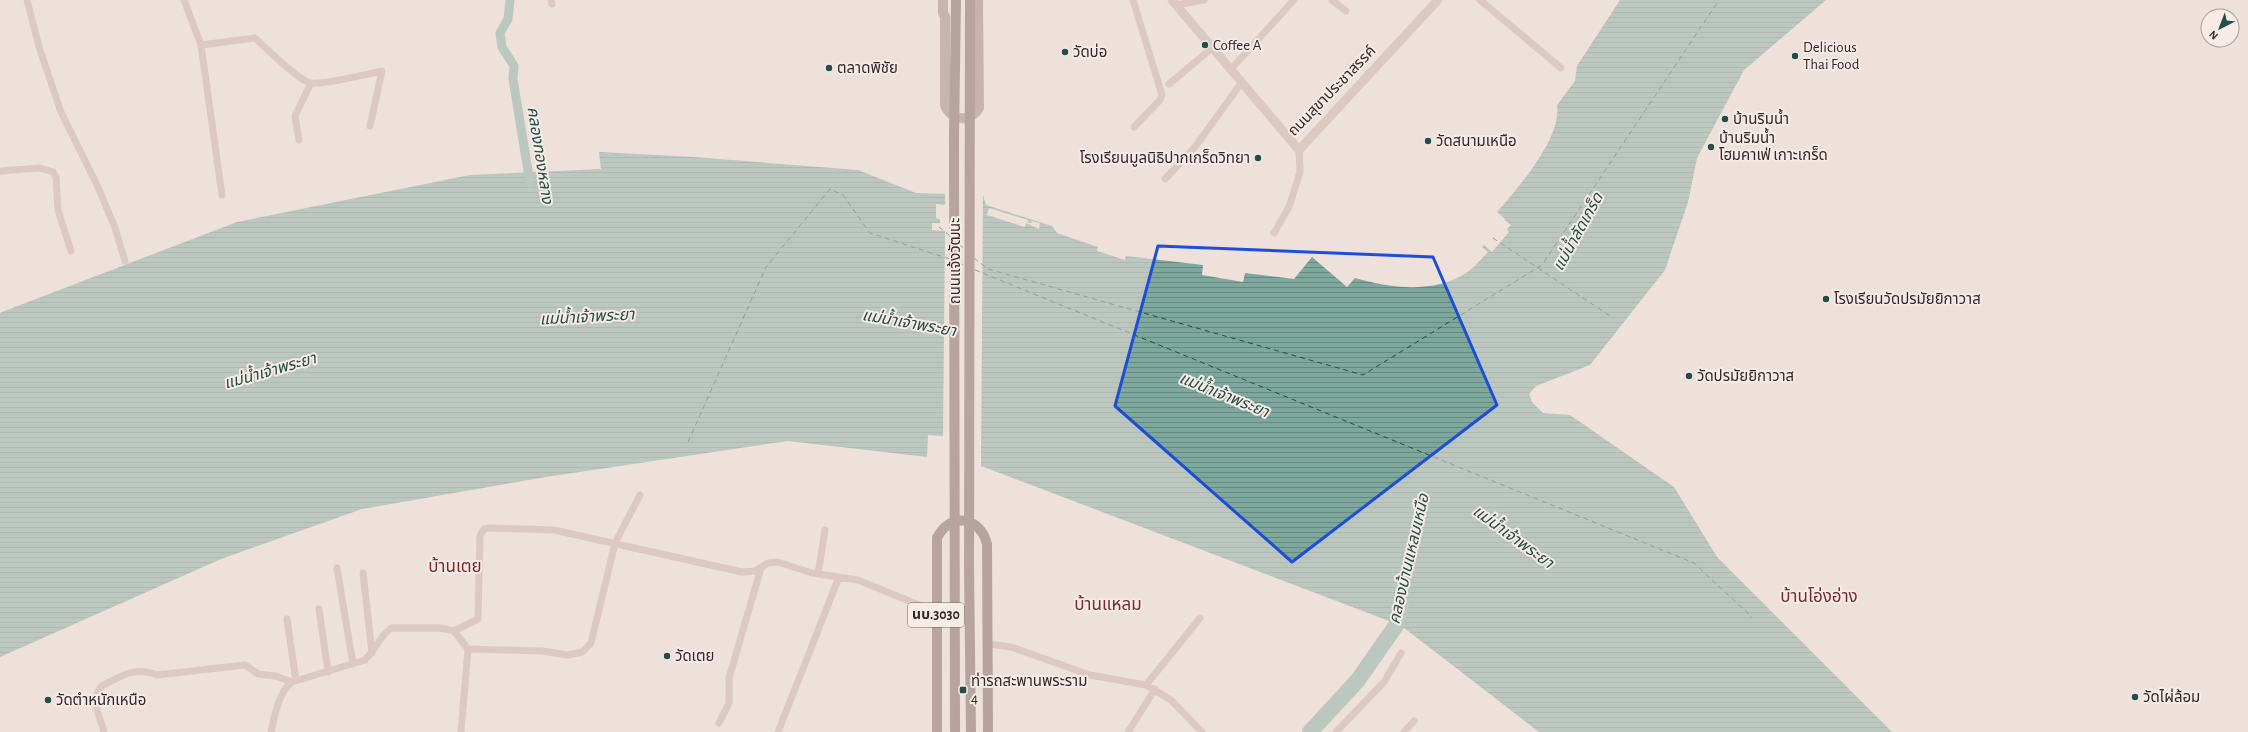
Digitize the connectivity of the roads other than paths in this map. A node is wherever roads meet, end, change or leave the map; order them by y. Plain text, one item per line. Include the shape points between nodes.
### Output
1 (27, 0) edge
2 (184, 0) edge
3 (942, 0) edge
4 (956, 0) edge
5 (970, 0) edge
6 (978, 0) edge
7 (1133, 0) edge
8 (1204, 0) edge
9 (1294, 0) edge
10 (1332, 0) edge
11 (1438, 0) edge
12 (1480, 0) edge
13 (1174, 3) edge
14 (1346, 12) dead end
15 (945, 17) junction
16 (978, 17) junction
17 (201, 45) junction
18 (1212, 48) junction
19 (1561, 68) dead end
20 (1231, 69) junction
21 (1242, 82) junction
22 (311, 83) junction
23 (1169, 84) dead end
24 (370, 126) dead end
25 (1134, 127) dead end
26 (299, 140) dead end
27 (1299, 150) junction
28 (0, 172) edge
29 (1165, 179) dead end
30 (222, 195) dead end
31 (1274, 234) dead end
32 (71, 251) dead end
33 (124, 261) dead end
34 (640, 495) dead end
35 (825, 530) dead end
36 (615, 543) junction
37 (337, 568) dead end
38 (761, 568) junction
39 (363, 573) dead end
40 (818, 574) junction
41 (839, 577) junction
42 (318, 609) dead end
43 (936, 612) junction
44 (1200, 618) dead end
45 (287, 619) dead end
46 (454, 631) junction
47 (988, 644) junction
48 (468, 649) junction
49 (372, 653) junction
50 (1401, 653) dead end
51 (353, 664) junction
52 (328, 672) junction
53 (294, 681) junction
54 (1146, 685) junction
55 (1155, 689) junction
56 (1414, 721) dead end
57 (719, 724) dead end
58 (104, 732) edge
59 (271, 732) edge
60 (461, 732) edge
61 (778, 732) edge
62 (937, 732) edge
63 (955, 732) edge
64 (971, 732) edge
65 (988, 732) edge
66 (1128, 732) edge
67 (1202, 732) edge
68 (1336, 732) edge
69 (1404, 732) edge

1 - 33 street via 39,47 61,112 98,187 115,228
2 - 17 street
3 - 15 main road
4 - 63 main road, ถนนแจ้งวัฒนะ
5 - 64 main road, ถนนแจ้งวัฒนะ
6 - 16 main road
7 - 25 street via 1162,95
8 - 13 street
9 - 20 street
10 - 14 street
11 - 27 street, ถนนสุขาประชาสรรค์
12 - 19 street
13 - 18 street, ถนนสุขาประชาสรรค์
15 - 16 main road via 966,20
15 - 16 main road via 945,105 948,113 957,118 966,118 975,114 979,108
17 - 22 street via 255,38
17 - 30 street
18 - 20 street, ถนนสุขาประชาสรรค์
18 - 23 street
20 - 21 street, ถนนสุขาประชาสรรค์
21 - 27 street, ถนนสุขาประชาสรรค์
21 - 29 street via 1195,148
22 - 24 street via 354,78 382,71
22 - 26 street via 295,116
27 - 31 street via 1300,172 1289,207
28 - 32 street via 40,168 53,172 56,177 58,210
34 - 36 street
35 - 40 street
36 - 38 street via 742,572
36 - 46 street via 554,530 505,527 484,529 480,536 478,619
36 - 48 street via 587,649 568,654
37 - 51 street
38 - 40 street via 768,563 778,562
38 - 57 street via 729,678 729,703
39 - 49 street
40 - 41 street
41 - 43 street via 864,582
41 - 61 street
42 - 52 street
43 - 47 main road, นบ.3030 via 936,538 951,522 963,520 975,524 982,530 987,544
43 - 62 main road, นบ.3030
44 - 54 street
45 - 53 street
46 - 48 street
46 - 49 street via 440,628 391,628 386,631
47 - 54 street via 1011,647 1090,675
47 - 65 main road, นบ.3030
48 - 60 street
49 - 51 street via 365,660
50 - 68 street via 1384,682
51 - 52 street
52 - 53 street
53 - 58 street via 262,675 245,665 157,675 138,670 98,690 95,701
53 - 59 street via 284,691
54 - 55 street
55 - 66 street
55 - 67 street via 1171,700
56 - 69 street

